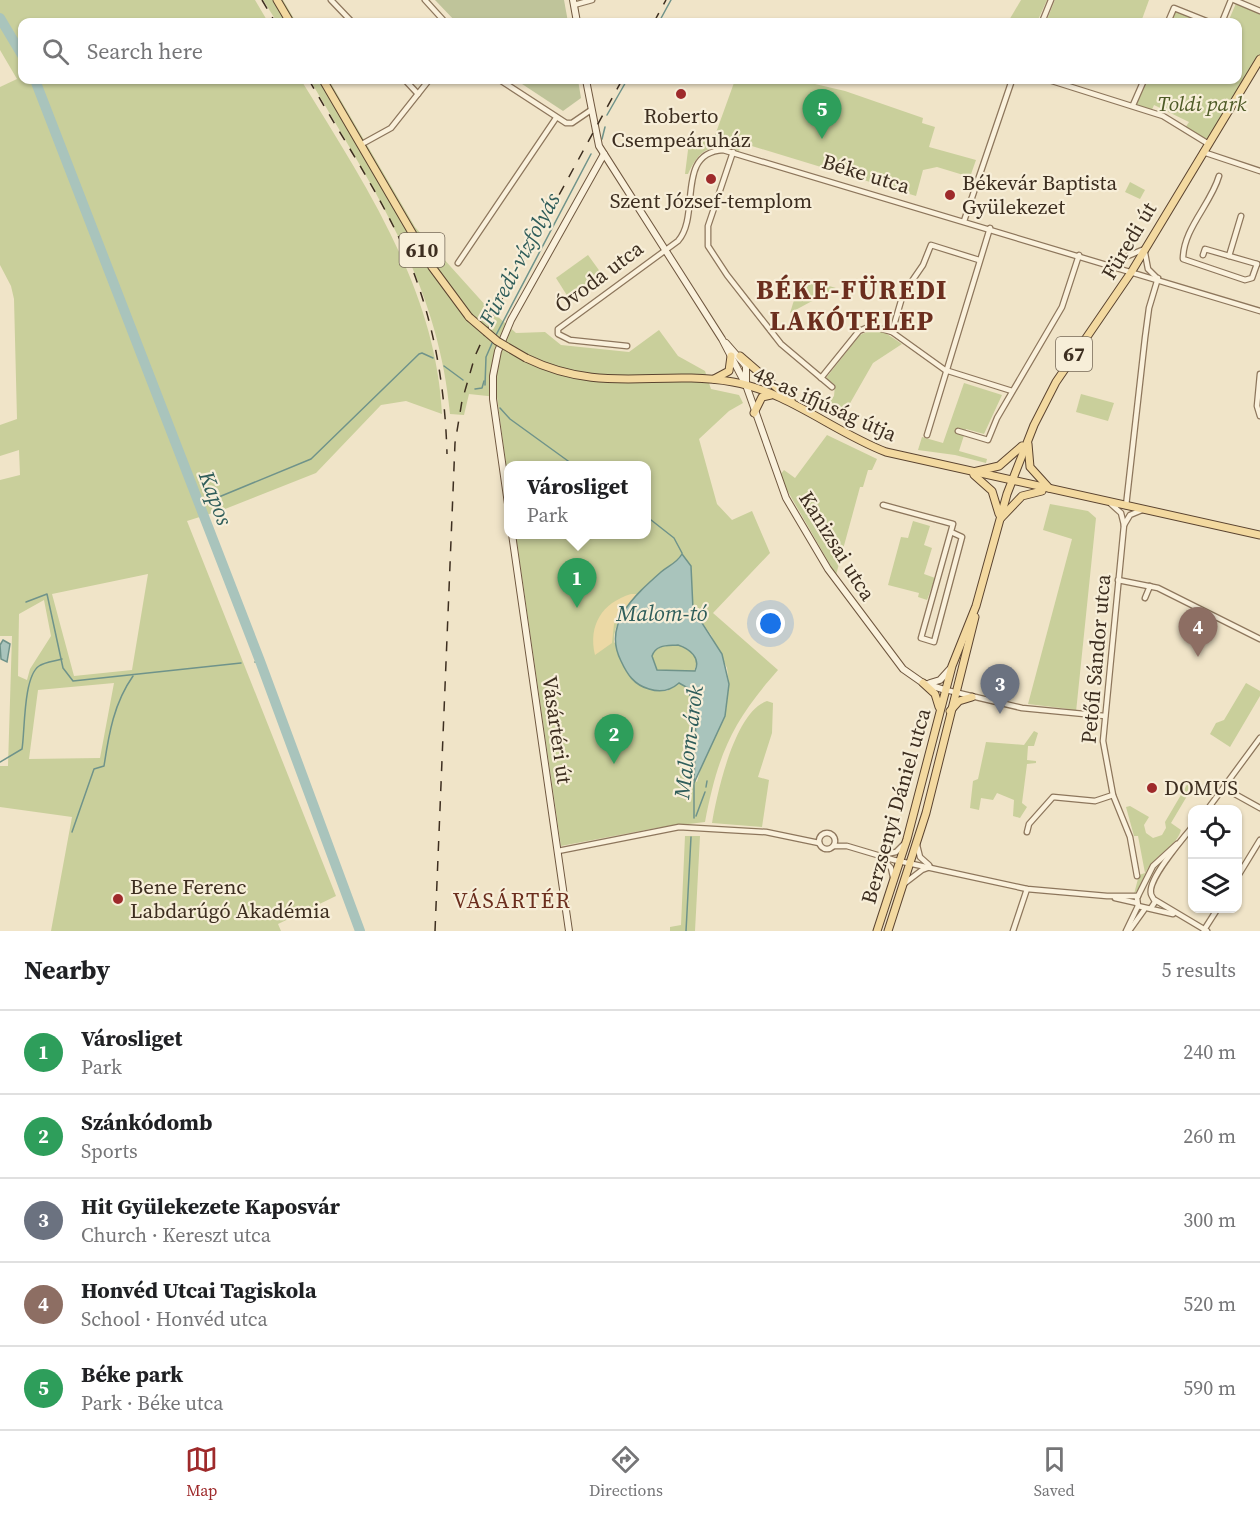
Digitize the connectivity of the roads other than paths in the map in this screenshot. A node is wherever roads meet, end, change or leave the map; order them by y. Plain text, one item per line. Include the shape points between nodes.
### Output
1 (277, 0) edge
2 (331, 0) edge
3 (425, 0) edge
4 (592, 0) edge
5 (1051, 0) edge
6 (1232, 0) edge
7 (574, 2) edge
8 (1260, 11) edge
9 (288, 18) edge
10 (348, 18) edge
11 (441, 18) edge
12 (576, 18) edge
13 (1044, 18) edge
14 (1170, 18) edge
15 (1199, 18) edge
16 (1224, 18) edge
17 (1260, 58) edge
18 (325, 84) edge
19 (409, 84) edge
20 (426, 84) edge
21 (506, 84) edge
22 (587, 84) edge
23 (1011, 84) edge
24 (1062, 84) edge
25 (1142, 84) edge
26 (418, 94) junction
27 (1133, 105) junction
28 (591, 110) junction
29 (556, 117) junction
30 (1207, 143) junction
31 (362, 144) junction
32 (733, 152) junction
33 (1202, 152) junction
34 (604, 154) junction
35 (1260, 171) edge
36 (1219, 176) dead end
37 (1241, 216) dead end
38 (964, 221) junction
39 (990, 228) junction
40 (1144, 249) junction
41 (664, 250) junction
42 (1079, 255) junction
43 (1203, 255) dead end
44 (1229, 256) junction
45 (979, 260) junction
46 (458, 263) dead end
47 (1109, 264) junction
48 (1258, 265) edge
49 (1132, 271) junction
50 (1158, 278) junction
51 (1260, 311) edge
52 (891, 332) junction
53 (722, 339) junction
54 (627, 346) dead end
55 (731, 356) junction
56 (740, 356) junction
57 (945, 370) junction
58 (1260, 374) edge
59 (821, 378) junction
60 (708, 380) junction
61 (746, 385) junction
62 (832, 387) dead end
63 (1012, 391) junction
64 (772, 394) junction
65 (754, 413) junction
66 (812, 416) junction
67 (1260, 416) edge
68 (958, 430) dead end
69 (927, 435) dead end
70 (1028, 439) junction
71 (969, 472) junction
72 (504, 476) edge
73 (1012, 481) junction
74 (1051, 490) junction
75 (1109, 502) junction
76 (883, 505) dead end
77 (1126, 506) junction
78 (1144, 510) junction
79 (999, 520) junction
80 (1124, 525) junction
81 (951, 532) junction
82 (1260, 535) edge
83 (513, 539) edge
84 (1118, 579) junction
85 (1150, 585) junction
86 (1145, 598) dead end
87 (930, 605) junction
88 (976, 606) junction
89 (943, 609) junction
90 (1260, 639) edge
91 (952, 666) junction
92 (924, 683) junction
93 (945, 690) junction
94 (955, 692) junction
95 (972, 697) junction
96 (940, 710) junction
97 (949, 713) junction
98 (1105, 716) junction
99 (1260, 738) edge
100 (1224, 788) junction
101 (1113, 795) junction
102 (1211, 805) edge
103 (1260, 808) edge
104 (1027, 832) dead end
105 (1188, 832) edge
106 (1185, 836) junction
107 (907, 839) junction
108 (820, 840) junction
109 (1260, 840) edge
110 (917, 842) junction
111 (835, 843) junction
112 (558, 850) junction
113 (879, 855) junction
114 (900, 861) junction
115 (911, 862) junction
116 (931, 866) junction
117 (1242, 869) edge
118 (1137, 876) dead end
119 (893, 882) junction
120 (903, 885) junction
121 (1027, 889) junction
122 (1151, 893) junction
123 (1140, 894) junction
124 (1107, 896) junction
125 (1155, 900) junction
126 (1138, 905) junction
127 (1151, 908) junction
128 (1144, 910) junction
129 (1216, 913) edge
130 (1182, 917) junction
131 (1206, 930) edge
132 (569, 931) edge
133 (877, 931) edge
134 (888, 931) edge
135 (1013, 931) edge
136 (1128, 931) edge

1 - 9 main road
2 - 10 street
3 - 11 street
4 - 7 street
5 - 13 street
6 - 8 street
6 - 16 street
7 - 12 street
14 - 15 street via 1174,8
17 - 30 main road, Füredi út / 67
18 - 31 main road, 610
19 - 26 street
20 - 26 street
21 - 29 street
22 - 28 street, Kanizsai utca
23 - 38 street
24 - 27 street
25 - 27 street
26 - 31 street via 391,129
27 - 30 street via 1177,123
28 - 29 street via 572,123
28 - 34 street, Kanizsai utca
29 - 46 street
30 - 33 main road, Füredi út / 67
31 - 60 main road, 48-as ifjúság útja / 610, bridge via 448,292 497,341 563,373 592,378
32 - 38 street, Béke utca
32 - 41 street, Béke utca via 715,150 700,160 692,177 685,232
32 - 59 street, 48-as ifjúság útja via 706,237 714,258 781,344
33 - 35 street
33 - 40 main road, Füredi út / 67
34 - 41 street, Kanizsai utca
34 - 72 street via 511,320 498,351 493,399
36 - 48 street via 1189,235 1183,259 1245,280 1254,275
37 - 44 street
38 - 39 street, Béke utca
39 - 42 street, Béke utca
39 - 45 street
40 - 47 street
40 - 49 main road, Füredi út / 67
40 - 50 street via 1148,269
41 - 53 street, Kanizsai utca
41 - 54 street, Óvoda utca via 561,324 558,334 570,340
42 - 47 street, Béke utca
42 - 63 street via 1062,307
43 - 44 street via 1205,249
44 - 48 street
45 - 52 street via 931,245 923,266 906,289
45 - 57 street
47 - 49 street, Béke utca
49 - 50 street, Béke utca
49 - 70 main road, Füredi út / 67 via 1056,382
50 - 51 street, Béke utca
50 - 77 street via 1149,308
52 - 57 street
52 - 59 street via 871,326 859,331
53 - 55 street, Kanizsai utca
53 - 56 street, Kanizsai utca
55 - 60 main road via 731,366 725,374
55 - 61 street, Kanizsai utca
56 - 61 street, Kanizsai utca via 748,372
56 - 66 main road
57 - 63 street
57 - 69 street
58 - 67 street
59 - 62 street, 48-as ifjúság útja
60 - 61 main road, 48-as ifjúság útja / 610
61 - 64 main road, 48-as ifjúság útja / 610
61 - 65 street, Kanizsai utca
63 - 68 street via 988,440
64 - 65 main road via 762,397
64 - 66 main road, 48-as ifjúság útja / 610
65 - 92 street, Kanizsai utca via 780,486 809,539 879,639 903,669
66 - 71 main road, 48-as ifjúság útja / 610 via 886,452
70 - 71 main road via 1012,458 999,466
70 - 73 main road, 67
70 - 74 main road via 1030,467
71 - 73 main road, 610
71 - 79 main road via 992,491 998,503
73 - 74 main road, 610
73 - 79 main road, 67
74 - 75 main road, 610
74 - 79 main road via 1022,496
75 - 77 main road, 610
75 - 80 street via 1120,513
76 - 81 street via 953,524
77 - 78 main road, 610
78 - 80 street via 1130,515
78 - 82 main road, 610
79 - 88 main road, 67
80 - 84 street, Petőfi Sándor utca
81 - 87 street
81 - 89 street via 962,537
83 - 112 street, Vásártéri út
84 - 85 street
84 - 98 street, Petőfi Sándor utca
85 - 86 street
85 - 90 street
87 - 89 street
87 - 89 street via 921,638 934,642
88 - 91 main road, 67
88 - 94 main road, 67 via 974,630
91 - 92 street via 940,680
91 - 93 main road, 67
92 - 93 street, Kanizsai utca
92 - 96 main road via 935,694
93 - 94 street
93 - 96 main road, Berzsenyi Dániel utca / 67
94 - 95 street
94 - 97 main road, Berzsenyi Dániel utca / 67
95 - 97 main road via 959,701
95 - 98 street via 1038,711
96 - 107 main road, Berzsenyi Dániel utca / 67
97 - 110 main road, Berzsenyi Dániel utca / 67
98 - 101 street, Petőfi Sándor utca via 1104,755
99 - 100 street
100 - 102 street
100 - 103 street
101 - 104 street via 1095,801 1053,797 1029,824
101 - 118 street, Petőfi Sándor utca via 1130,837
105 - 106 street
106 - 122 street via 1164,864
106 - 123 street via 1148,874
107 - 113 street via 896,852
107 - 114 main road, Berzsenyi Dániel utca / 67
108 - 111 street via 826,849
108 - 111 street via 830,833
108 - 112 street via 720,828 679,828
109 - 117 street
110 - 115 main road, Berzsenyi Dániel utca / 67
110 - 116 street via 920,857
111 - 113 street
112 - 132 street, Vásártéri út
113 - 114 street
113 - 119 street via 891,868
114 - 115 street
114 - 119 main road, Berzsenyi Dániel utca / 67
115 - 116 street
115 - 120 main road, Berzsenyi Dániel utca / 67
116 - 120 street
116 - 121 street
119 - 133 main road, Berzsenyi Dániel utca / 67
120 - 134 main road, Berzsenyi Dániel utca / 67
121 - 124 street
121 - 135 street
122 - 123 street
122 - 125 street
123 - 124 street
123 - 126 street
124 - 126 street
125 - 127 street
125 - 130 street
126 - 128 street
126 - 136 street
127 - 128 street
127 - 130 street
128 - 136 street
129 - 131 street
130 - 131 street

